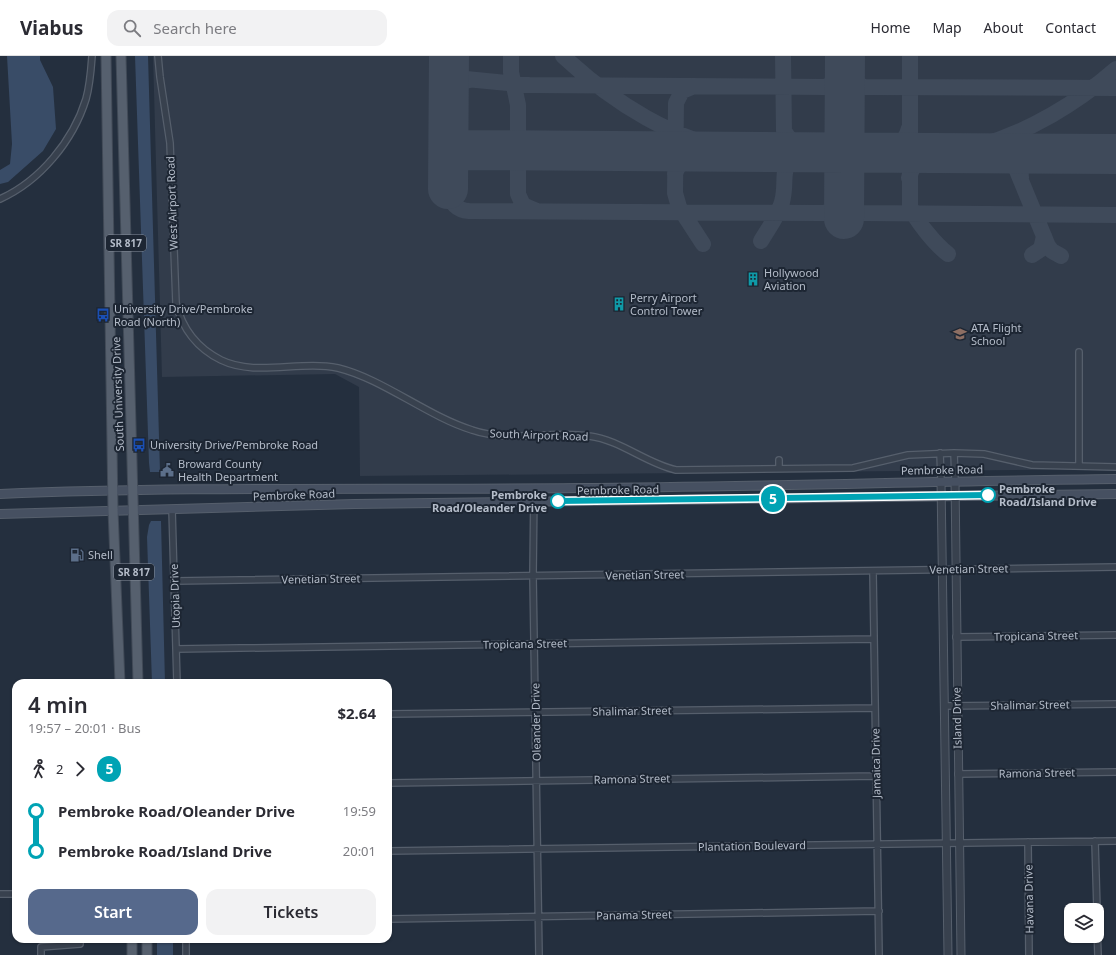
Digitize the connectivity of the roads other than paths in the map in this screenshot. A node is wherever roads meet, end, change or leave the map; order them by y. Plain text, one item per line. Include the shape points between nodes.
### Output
1 (92, 56) edge
2 (106, 56) edge
3 (122, 56) edge
4 (158, 56) edge
5 (0, 199) edge
6 (198, 345) joint
7 (1079, 352) dead end
8 (940, 453) junction
9 (954, 453) junction
10 (779, 460) dead end
11 (1079, 466) junction
12 (1116, 467) edge
13 (778, 469) junction
14 (1116, 479) edge
15 (941, 481) junction
16 (955, 481) junction
17 (534, 488) junction
18 (114, 490) junction
19 (133, 490) junction
20 (0, 494) edge
21 (1116, 494) edge
22 (941, 495) junction
23 (955, 495) junction
24 (534, 502) junction
25 (172, 509) junction
26 (113, 510) junction
27 (132, 510) junction
28 (0, 514) edge
29 (1116, 567) edge
30 (942, 569) junction
31 (956, 569) junction
32 (873, 572) junction
33 (533, 576) junction
34 (175, 581) junction
35 (1116, 635) edge
36 (956, 637) junction
37 (874, 639) junction
38 (534, 644) junction
39 (176, 649) junction
40 (120, 679) edge
41 (138, 679) edge
42 (177, 679) edge
43 (1116, 704) edge
44 (944, 706) junction
45 (957, 706) junction
46 (875, 708) junction
47 (535, 712) junction
48 (392, 714) edge
49 (1116, 772) edge
50 (958, 774) junction
51 (876, 776) junction
52 (537, 780) junction
53 (392, 783) edge
54 (1096, 841) junction
55 (1116, 841) edge
56 (1028, 842) junction
57 (947, 843) junction
58 (959, 843) junction
59 (878, 844) junction
60 (538, 849) junction
61 (392, 851) edge
62 (0, 894) edge
63 (12, 894) edge
64 (1097, 903) edge
65 (879, 911) junction
66 (538, 917) junction
67 (392, 919) edge
68 (80, 943) edge
69 (132, 943) edge
70 (147, 943) edge
71 (186, 943) edge
72 (1098, 943) edge
73 (41, 955) edge
74 (132, 955) edge
75 (147, 955) edge
76 (186, 955) edge
77 (539, 955) edge
78 (879, 955) edge
79 (948, 955) edge
80 (961, 955) edge
81 (1030, 955) edge
82 (1098, 955) edge

1 - 5 street via 84,102 62,147 36,175
2 - 18 main road, South University Drive / SR 817
3 - 19 main road, South University Drive / SR 817
4 - 6 street, West Airport Road via 170,143 175,295 180,318
6 - 13 street, South Airport Road via 221,360 241,366 322,366 346,371 455,424 481,433 590,436 607,440 676,470
7 - 11 street
8 - 9 street, South Airport Road
8 - 13 street, South Airport Road via 908,455 853,468
8 - 15 street
9 - 11 street, South Airport Road via 984,454 1032,465
9 - 16 street
10 - 13 street
11 - 12 street, South Airport Road
14 - 16 main road, Pembroke Road
15 - 16 main road, Pembroke Road
15 - 17 main road, Pembroke Road via 784,486
15 - 22 street, Island Drive
16 - 23 street, Island Drive
17 - 19 main road, Pembroke Road
17 - 24 street, Oleander Drive
18 - 19 main road, Pembroke Road
18 - 20 main road, Pembroke Road
18 - 26 main road, South University Drive / SR 817
19 - 27 main road, South University Drive / SR 817
21 - 23 main road, Pembroke Road
22 - 23 main road, Pembroke Road
22 - 24 main road, Pembroke Road
22 - 30 street, Island Drive
23 - 31 street, Island Drive
24 - 25 main road, Pembroke Road
24 - 33 street, Oleander Drive
25 - 27 main road, Pembroke Road
25 - 34 street, Utopia Drive
26 - 27 main road, Pembroke Road
26 - 28 main road, Pembroke Road
26 - 40 main road, South University Drive / SR 817
27 - 41 main road, South University Drive / SR 817
29 - 31 street, Venetian Street
30 - 31 street, Venetian Street
30 - 32 street, Venetian Street
30 - 44 street, Island Drive
31 - 36 street, Island Drive
32 - 33 street, Venetian Street
32 - 37 street, Jamaica Drive
33 - 34 street, Venetian Street
33 - 38 street, Oleander Drive
34 - 39 street, Utopia Drive
35 - 36 street, Tropicana Street
36 - 45 street, Island Drive
37 - 38 street, Tropicana Street
37 - 46 street, Jamaica Drive
38 - 39 street, Tropicana Street
38 - 47 street, Oleander Drive
39 - 42 street, Utopia Drive
43 - 45 street, Shalimar Street
44 - 45 street, Shalimar Street
44 - 57 street, Island Drive
45 - 50 street, Island Drive
46 - 47 street, Shalimar Street
46 - 51 street, Jamaica Drive
47 - 48 street, Shalimar Street
47 - 52 street, Oleander Drive
49 - 50 street, Ramona Street
50 - 58 street, Island Drive
51 - 52 street, Ramona Street
51 - 59 street, Jamaica Drive
52 - 53 street, Ramona Street
52 - 60 street, Oleander Drive
54 - 55 street, Plantation Boulevard
54 - 56 street, Plantation Boulevard
54 - 64 street
56 - 58 street, Plantation Boulevard
56 - 81 street, Havana Drive
57 - 58 street, Plantation Boulevard
57 - 59 street, Plantation Boulevard
57 - 79 street, Island Drive
58 - 80 street, Island Drive
59 - 60 street, Plantation Boulevard
59 - 65 street, Jamaica Drive
60 - 61 street, Plantation Boulevard
60 - 66 street, Oleander Drive
62 - 63 street
65 - 66 street, Panama Street
65 - 78 street, Jamaica Drive
66 - 67 street, Panama Street
66 - 77 street, Oleander Drive
68 - 73 street via 41,947
69 - 74 main road
70 - 75 main road
71 - 76 street
72 - 82 street

